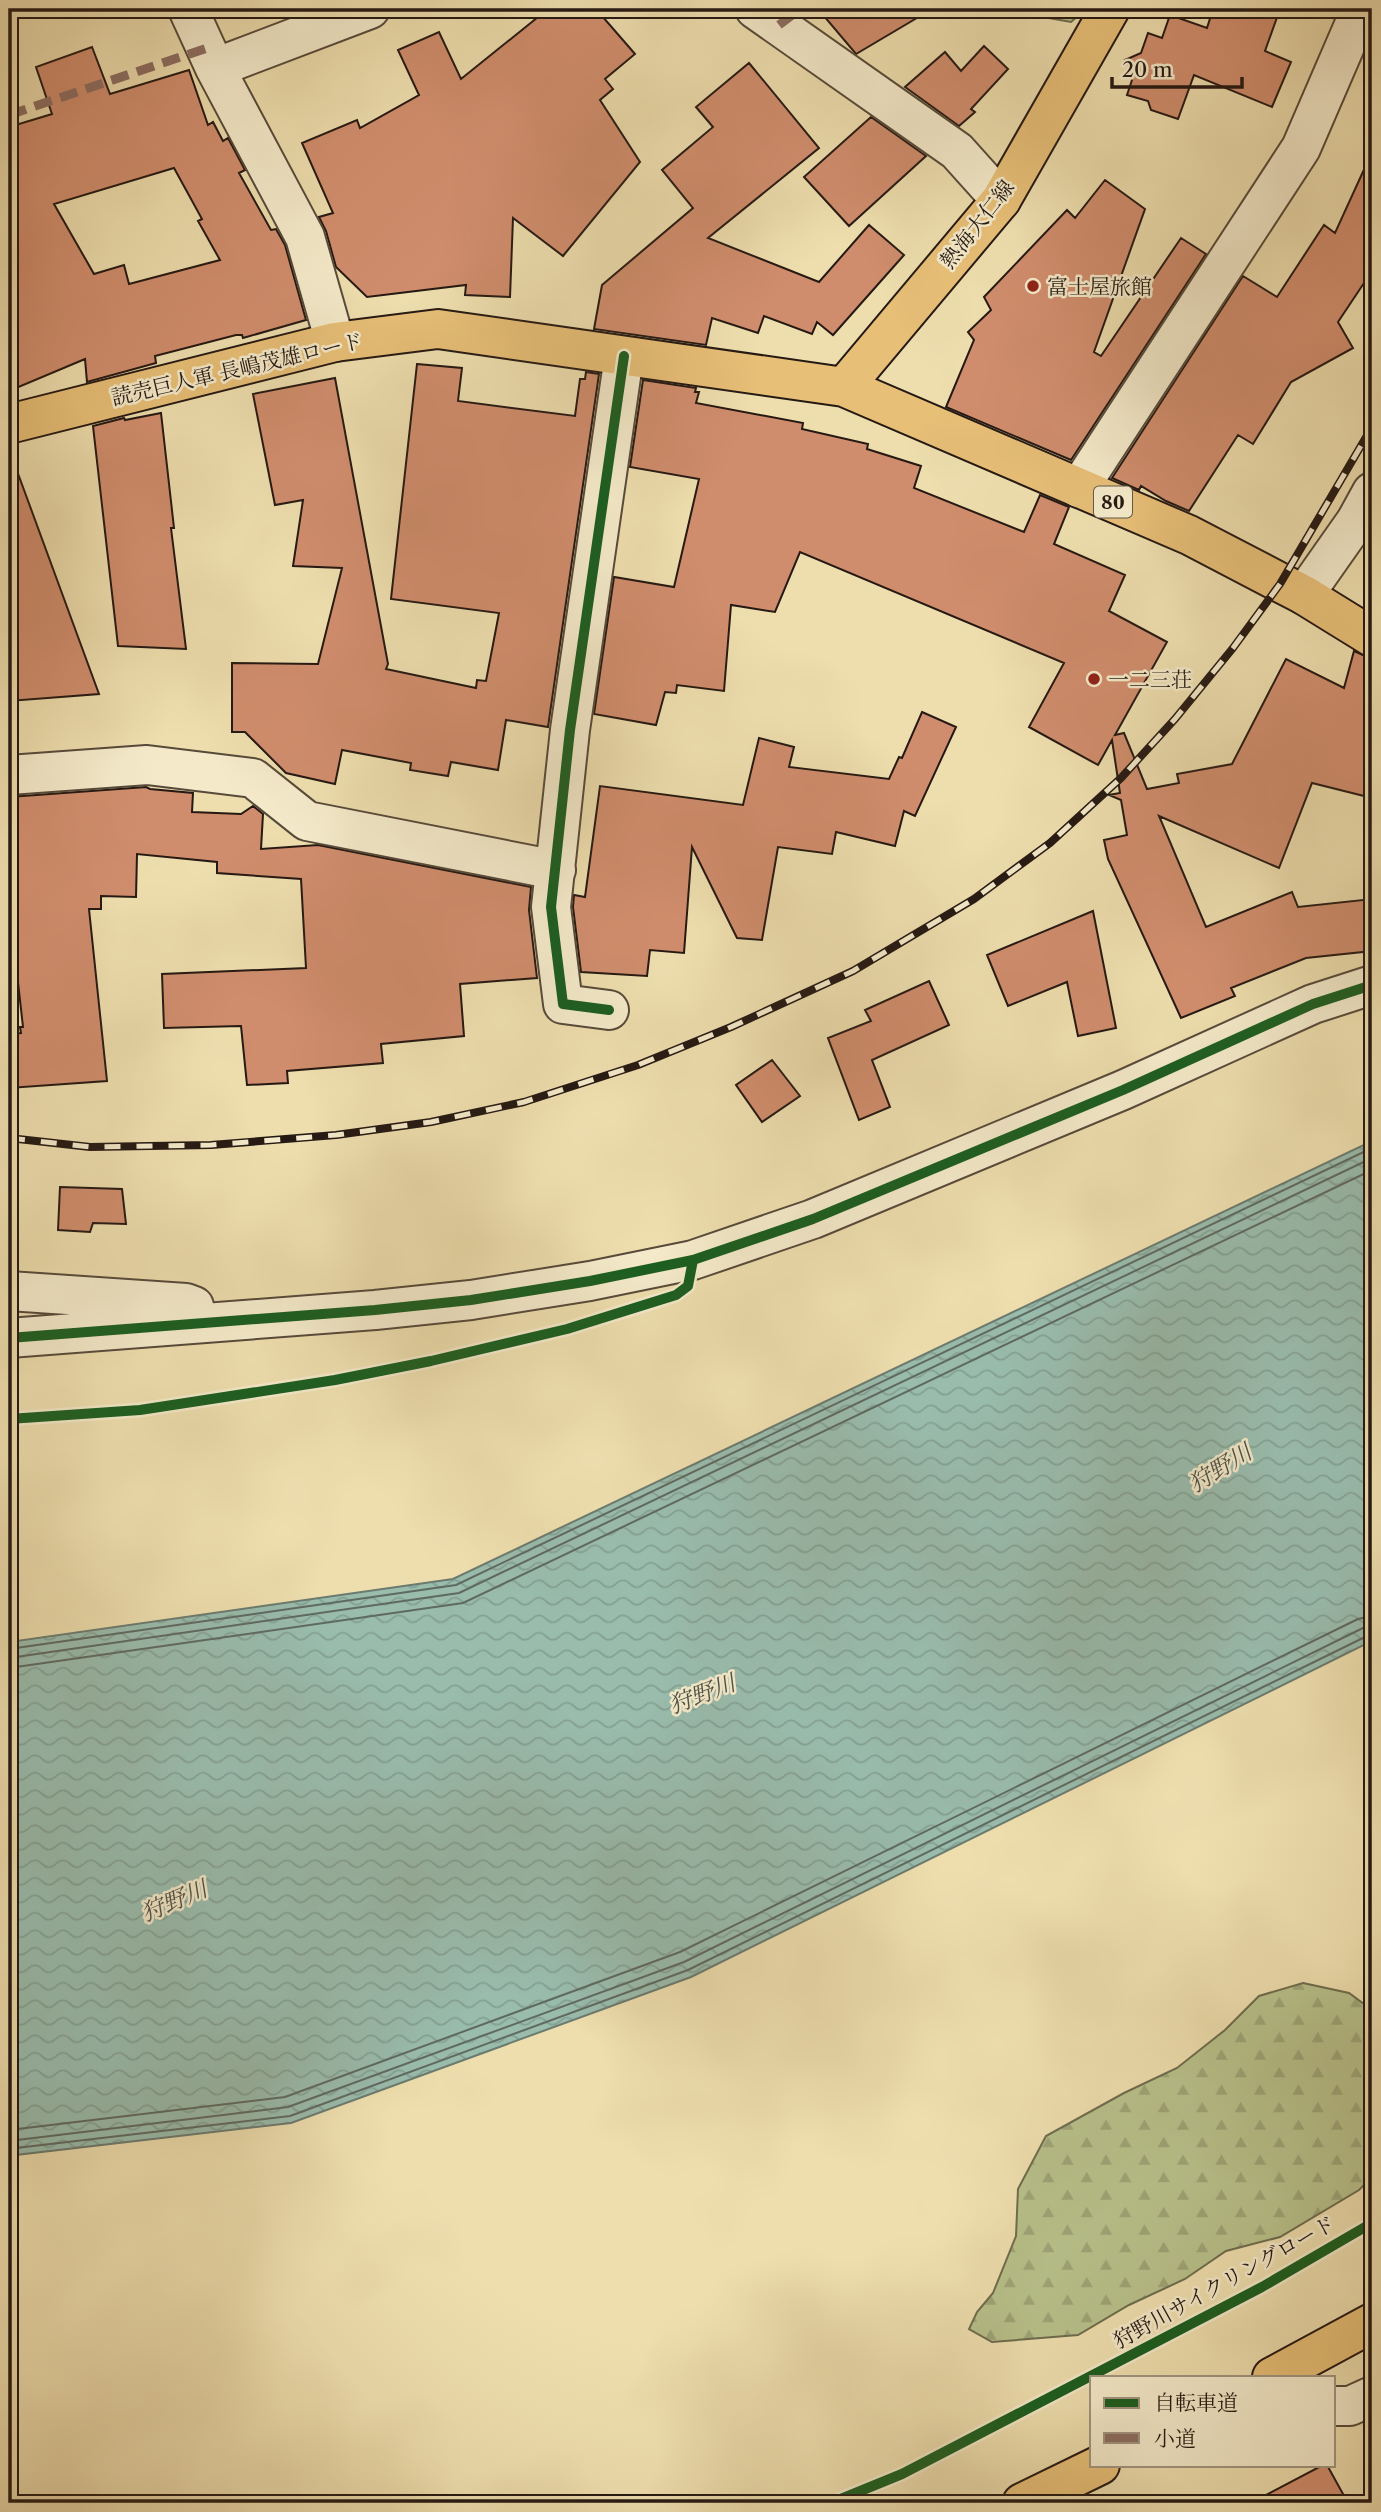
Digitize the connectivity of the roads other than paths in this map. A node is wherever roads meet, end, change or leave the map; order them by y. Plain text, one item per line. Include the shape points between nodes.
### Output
1 (188, 9) edge
2 (370, 9) edge
3 (755, 9) edge
4 (1110, 9) edge
5 (1361, 9) edge
6 (215, 68) junction
7 (1001, 200) junction
8 (335, 342) junction
9 (624, 356) junction
10 (844, 387) junction
11 (9, 424) edge
12 (1079, 488) junction
13 (1372, 492) edge
14 (1304, 595) junction
15 (1372, 637) edge
16 (9, 775) edge
17 (556, 870) junction
18 (1372, 985) edge
19 (609, 1010) dead end
20 (9, 1291) edge
21 (232, 1320) junction
22 (9, 1338) edge
23 (1372, 2323) edge
24 (1274, 2376) edge
25 (1372, 2396) edge
26 (1336, 2406) edge
27 (1098, 2466) edge
28 (1022, 2503) edge

1 - 6 street
2 - 6 street
3 - 7 street via 957,151
4 - 7 main road, 熱海大仁線
5 - 12 street via 1301,148
6 - 8 street via 305,237
7 - 10 main road, 熱海大仁線
8 - 9 main road, 読売巨人軍 長嶋茂雄ロード via 438,329
8 - 11 main road, 読売巨人軍 長嶋茂雄ロード
9 - 10 main road, 読売巨人軍 長嶋茂雄ロード
9 - 17 street via 570,730
10 - 12 main road, 読売巨人軍 長嶋茂雄ロード / 80
12 - 14 main road, 読売巨人軍 長嶋茂雄ロード / 80 via 1189,535
13 - 14 street
14 - 15 main road, 読売巨人軍 長嶋茂雄ロード / 80
16 - 17 street via 147,765 253,778 307,821
17 - 19 street via 551,907 563,1004
18 - 21 street via 1313,1004 1122,1090 813,1219 693,1260 471,1300
20 - 21 street via 186,1303
21 - 22 street
23 - 24 main road
25 - 26 street via 1350,2406
27 - 28 main road

